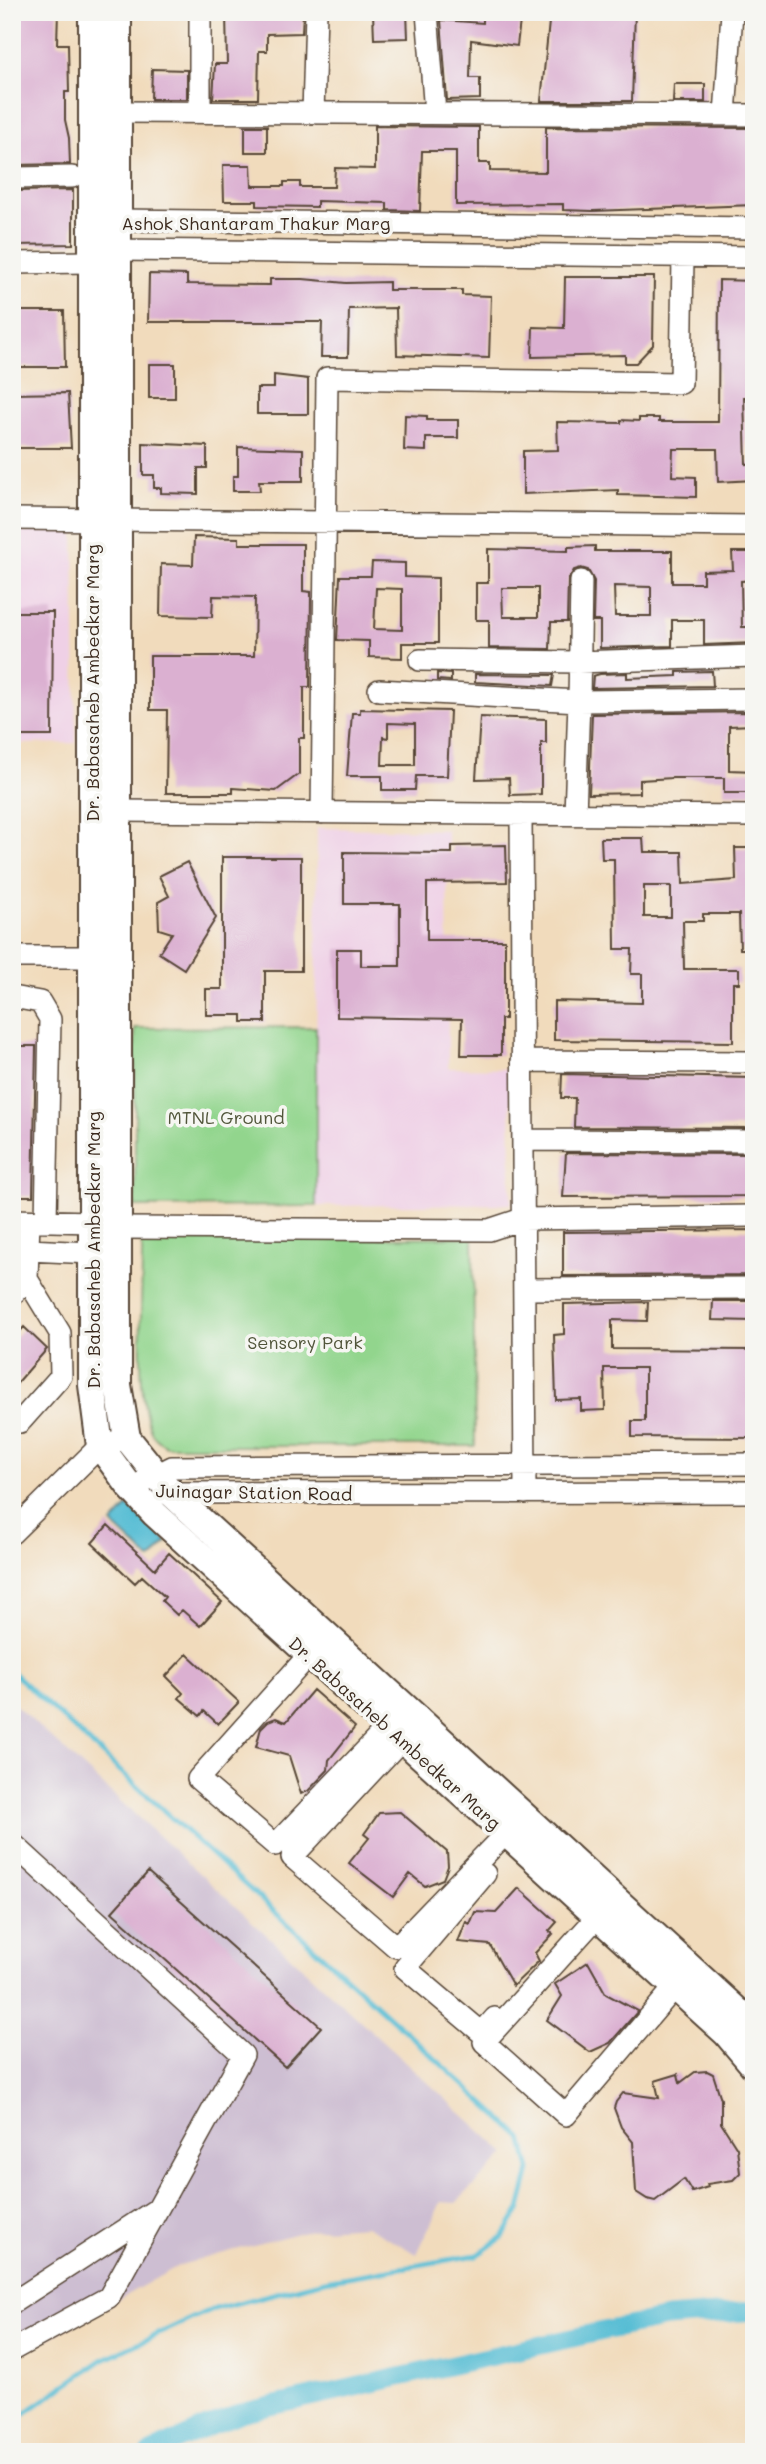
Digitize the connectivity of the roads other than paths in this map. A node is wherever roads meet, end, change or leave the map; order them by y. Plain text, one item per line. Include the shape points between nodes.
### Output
1 (92, 12) edge
2 (118, 12) edge
3 (200, 12) edge
4 (316, 12) edge
5 (427, 12) edge
6 (732, 12) edge
7 (118, 112) junction
8 (200, 112) junction
9 (313, 113) junction
10 (435, 113) junction
11 (725, 115) junction
12 (754, 115) edge
13 (72, 177) dead end
14 (12, 178) edge
15 (118, 220) junction
16 (318, 222) junction
17 (754, 228) edge
18 (92, 235) junction
19 (118, 250) junction
20 (318, 253) junction
21 (683, 257) junction
22 (754, 257) edge
23 (91, 262) junction
24 (12, 263) edge
25 (12, 519) edge
26 (92, 519) junction
27 (118, 519) junction
28 (326, 521) junction
29 (754, 526) edge
30 (582, 581) dead end
31 (754, 656) edge
32 (420, 660) dead end
33 (578, 662) junction
34 (379, 690) dead end
35 (754, 699) edge
36 (579, 701) junction
37 (118, 811) junction
38 (322, 813) junction
39 (521, 814) junction
40 (575, 814) junction
41 (754, 816) edge
42 (12, 957) edge
43 (92, 957) junction
44 (118, 958) junction
45 (12, 997) edge
46 (522, 1061) junction
47 (754, 1062) edge
48 (523, 1140) junction
49 (754, 1141) edge
50 (754, 1216) edge
51 (522, 1219) junction
52 (29, 1221) edge
53 (92, 1222) junction
54 (118, 1228) junction
55 (28, 1250) junction
56 (92, 1253) junction
57 (27, 1279) junction
58 (754, 1288) edge
59 (524, 1289) junction
60 (12, 1295) edge
61 (20, 1422) dead end
62 (127, 1438) junction
63 (100, 1446) junction
64 (754, 1464) edge
65 (524, 1465) junction
66 (165, 1485) junction
67 (131, 1488) junction
68 (754, 1492) edge
69 (524, 1493) junction
70 (12, 1533) edge
71 (309, 1655) junction
72 (394, 1733) junction
73 (485, 1780) junction
74 (468, 1799) junction
75 (509, 1837) junction
76 (12, 1843) edge
77 (594, 1913) junction
78 (675, 1987) junction
79 (750, 2018) edge
80 (754, 2066) edge
81 (158, 2208) junction
82 (12, 2303) edge
83 (12, 2350) edge

1 - 18 main road, Dr. Babasaheb Ambedkar Marg
2 - 7 main road, Dr. Babasaheb Ambedkar Marg
3 - 8 street
4 - 9 street
5 - 10 street
6 - 11 street
7 - 8 street
7 - 15 main road, Dr. Babasaheb Ambedkar Marg
8 - 9 street
9 - 10 street
10 - 11 street
11 - 12 street
13 - 14 street
15 - 16 street, Ashok Shantaram Thakur Marg
15 - 18 street, Ashok Shantaram Thakur Marg
15 - 19 main road, Dr. Babasaheb Ambedkar Marg
16 - 17 street, Ashok Shantaram Thakur Marg
16 - 20 street
18 - 19 street, Ashok Shantaram Thakur Marg
18 - 23 main road, Dr. Babasaheb Ambedkar Marg
19 - 20 street, Ashok Shantaram Thakur Marg
19 - 27 main road, Dr. Babasaheb Ambedkar Marg
20 - 21 street, Ashok Shantaram Thakur Marg
21 - 22 street, Ashok Shantaram Thakur Marg
21 - 28 street via 681,383 327,378
23 - 24 street
23 - 26 main road, Dr. Babasaheb Ambedkar Marg
25 - 26 street
26 - 27 street
26 - 43 main road, Dr. Babasaheb Ambedkar Marg
27 - 28 street
27 - 37 main road, Dr. Babasaheb Ambedkar Marg
28 - 29 street
28 - 38 street
30 - 33 street
31 - 33 street
32 - 33 street
33 - 36 street
34 - 36 street
35 - 36 street
36 - 40 street
37 - 38 street
37 - 44 main road, Dr. Babasaheb Ambedkar Marg
38 - 39 street
39 - 40 street
39 - 46 street
40 - 41 street
42 - 43 street
43 - 44 street
43 - 53 main road, Dr. Babasaheb Ambedkar Marg
44 - 54 main road, Dr. Babasaheb Ambedkar Marg
45 - 52 street via 40,1002 51,1018
46 - 47 street
46 - 48 street
48 - 49 street
48 - 51 street
50 - 51 street
51 - 54 street via 489,1230
51 - 59 street
52 - 53 street
52 - 55 street
53 - 56 main road, Dr. Babasaheb Ambedkar Marg
54 - 62 main road, Dr. Babasaheb Ambedkar Marg via 118,1385
55 - 56 street
55 - 57 street
56 - 63 main road, Dr. Babasaheb Ambedkar Marg via 92,1385
57 - 60 street
57 - 61 street via 60,1333 61,1376
58 - 59 street
59 - 65 street
62 - 63 street
62 - 66 main road, Dr. Babasaheb Ambedkar Marg
63 - 67 main road, Dr. Babasaheb Ambedkar Marg
63 - 70 street
64 - 65 street, Juinagar Station Road
65 - 66 street, Juinagar Station Road via 172,1467
65 - 69 street
66 - 67 street, Juinagar Station Road
66 - 69 street, Juinagar Station Road
66 - 73 main road, Dr. Babasaheb Ambedkar Marg
67 - 71 main road, Dr. Babasaheb Ambedkar Marg
68 - 69 street, Juinagar Station Road
71 - 72 main road, Dr. Babasaheb Ambedkar Marg
71 - 72 street via 198,1779 275,1845
72 - 74 main road, Dr. Babasaheb Ambedkar Marg
72 - 75 street via 292,1857 396,1947
73 - 74 main road
73 - 79 main road, Dr. Babasaheb Ambedkar Marg
74 - 75 main road, Dr. Babasaheb Ambedkar Marg
75 - 77 main road, Dr. Babasaheb Ambedkar Marg
75 - 77 street via 405,1968 482,2033
76 - 81 street via 243,2055
77 - 78 main road, Dr. Babasaheb Ambedkar Marg
77 - 78 street via 484,2042 566,2115
78 - 80 main road, Dr. Babasaheb Ambedkar Marg via 727,2034
81 - 82 street
81 - 83 street via 108,2297

